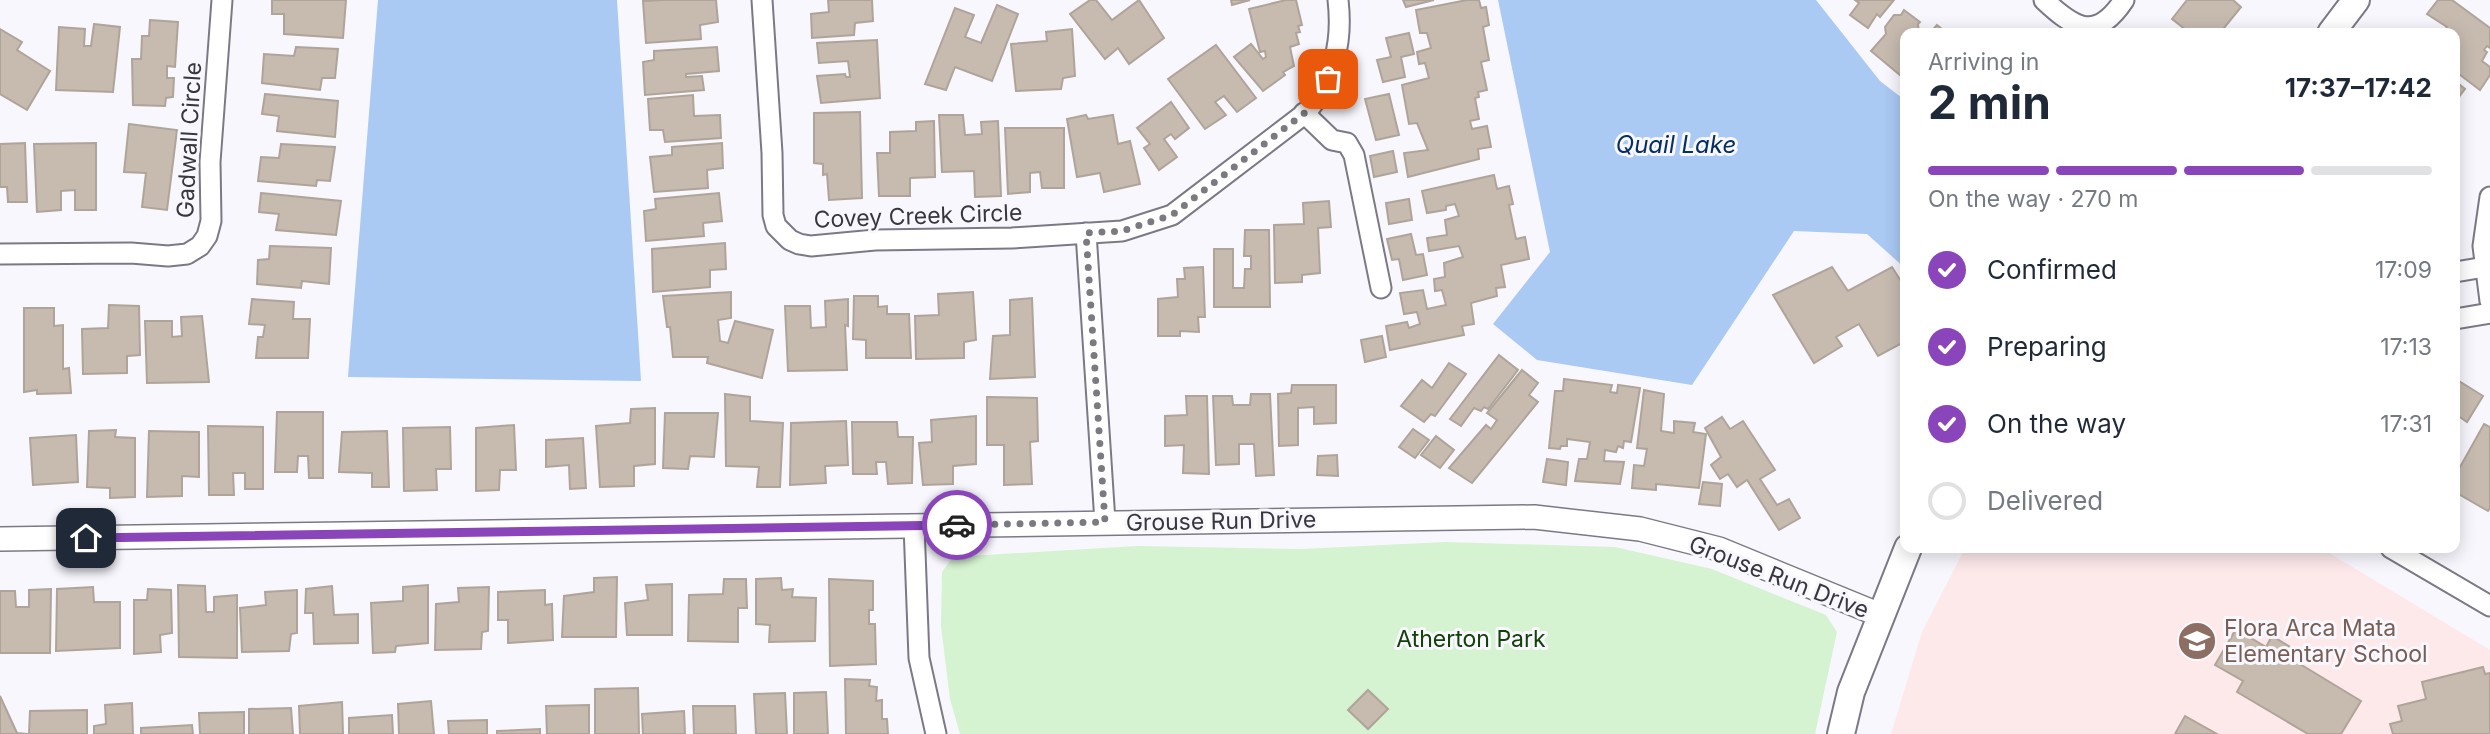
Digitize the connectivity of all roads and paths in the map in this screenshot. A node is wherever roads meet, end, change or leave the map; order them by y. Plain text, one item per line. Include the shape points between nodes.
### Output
1 (222, 0) edge
2 (762, 0) edge
3 (1338, 0) edge
4 (2044, 0) edge
5 (2124, 0) edge
6 (2356, 0) edge
7 (2335, 28) edge
8 (1304, 113) junction
9 (2490, 197) edge
10 (1086, 233) junction
11 (0, 254) edge
12 (2485, 267) junction
13 (2460, 271) edge
14 (1381, 288) dead end
15 (2490, 301) edge
16 (2490, 313) edge
17 (2460, 318) edge
18 (1105, 522) junction
19 (914, 525) junction
20 (0, 539) edge
21 (1906, 553) edge
22 (2400, 553) edge
23 (2490, 606) edge
24 (1880, 615) junction
25 (936, 734) edge
26 (1841, 734) edge

1 - 11 street, Gadwall Circle via 211,221 200,246 187,254 168,256
2 - 10 street, Covey Creek Circle via 773,215 776,226 790,240 811,246
3 - 8 street, Covey Creek Circle via 1335,64 1320,95
4 - 5 street via 2066,20 2091,27 2114,15
6 - 7 main road
8 - 10 street, Covey Creek Circle via 1172,215 1122,231
8 - 14 street via 1332,140 1347,143 1354,155
9 - 12 street
10 - 18 street
12 - 13 street
12 - 15 street
16 - 17 street
18 - 19 street, Grouse Run Drive
18 - 24 street, Grouse Run Drive via 1502,517 1587,522 1640,529 1719,549
19 - 20 street, Grouse Run Drive
19 - 25 street via 919,658
21 - 24 main road
22 - 23 street
24 - 26 main road via 1851,692

